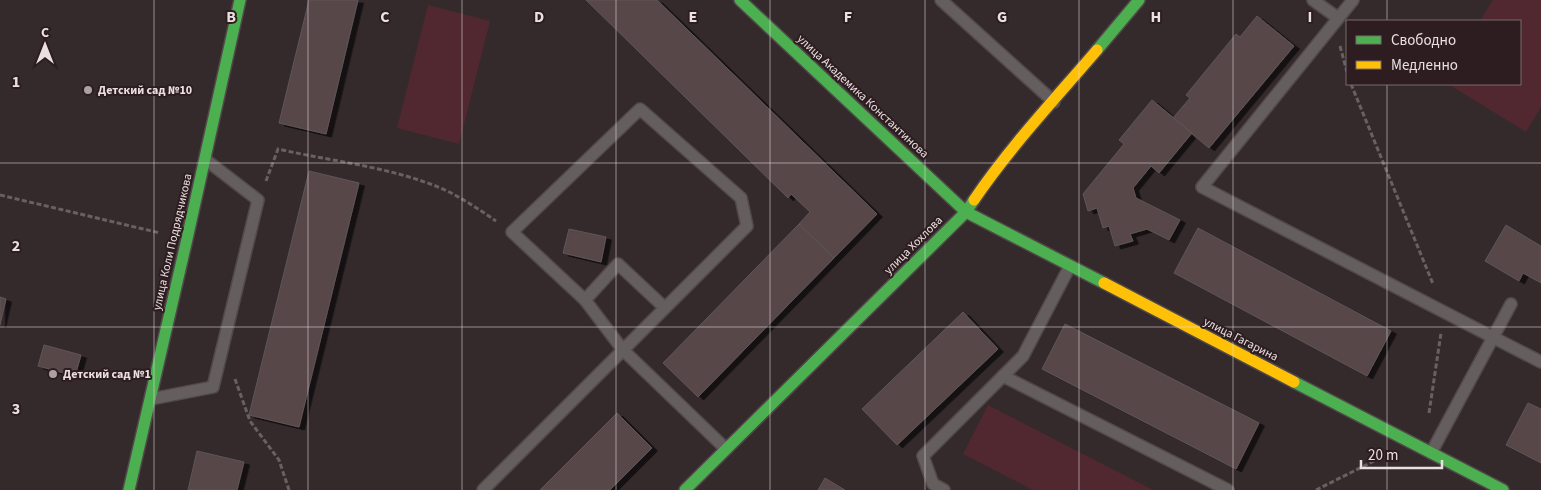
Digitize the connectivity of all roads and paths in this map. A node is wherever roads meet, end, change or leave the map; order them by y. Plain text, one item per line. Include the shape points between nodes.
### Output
1 (240, 0) edge
2 (740, 0) edge
3 (941, 0) edge
4 (1140, 0) edge
5 (1313, 0) edge
6 (1353, 0) edge
7 (1338, 18) junction
8 (1350, 85) edge
9 (1054, 102) junction
10 (205, 159) junction
11 (0, 195) edge
12 (258, 200) junction
13 (966, 212) junction
14 (512, 232) junction
15 (187, 239) junction
16 (1071, 266) junction
17 (585, 300) junction
18 (1511, 304) dead end
19 (665, 308) junction
20 (1444, 312) junction
21 (1493, 337) junction
22 (223, 345) junction
23 (623, 350) junction
24 (1541, 362) edge
25 (1003, 376) junction
26 (150, 399) junction
27 (1428, 419) dead end
28 (726, 449) junction
29 (1431, 453) junction
30 (1386, 456) dead end
31 (129, 490) edge
32 (289, 490) edge
33 (483, 490) edge
34 (685, 490) edge
35 (944, 490) edge
36 (1228, 490) edge
37 (1316, 490) edge
38 (1503, 490) edge

1 - 10 street, улица Коли Подрядчикова
2 - 13 street, улица Академика Константинова
3 - 9 lane
4 - 9 street, улица Хохлова
5 - 7 lane
6 - 7 lane
7 - 20 lane via 1202,187
8 - 20 path
9 - 13 street, улица Хохлова via 985,184
10 - 12 lane
10 - 15 street, улица Коли Подрядчикова
11 - 15 path
12 - 14 path via 278,149 399,174 434,185
12 - 22 lane
13 - 16 street, улица Гагарина
13 - 28 street, улица Хохлова
14 - 17 lane
14 - 19 lane via 640,109 741,198 747,226
15 - 26 street, улица Коли Подрядчикова
16 - 25 lane via 1023,356
16 - 29 street, улица Гагарина
17 - 19 lane via 618,264
17 - 23 lane
18 - 21 lane
19 - 23 lane
20 - 21 lane
20 - 27 path
21 - 24 lane
21 - 29 lane
22 - 26 lane via 213,387
22 - 32 path via 250,421 279,460
23 - 28 lane
23 - 33 lane
25 - 35 lane via 923,456 933,484
25 - 36 lane
26 - 31 street, улица Коли Подрядчикова
28 - 34 street, улица Хохлова
29 - 38 street, улица Гагарина
30 - 37 path

